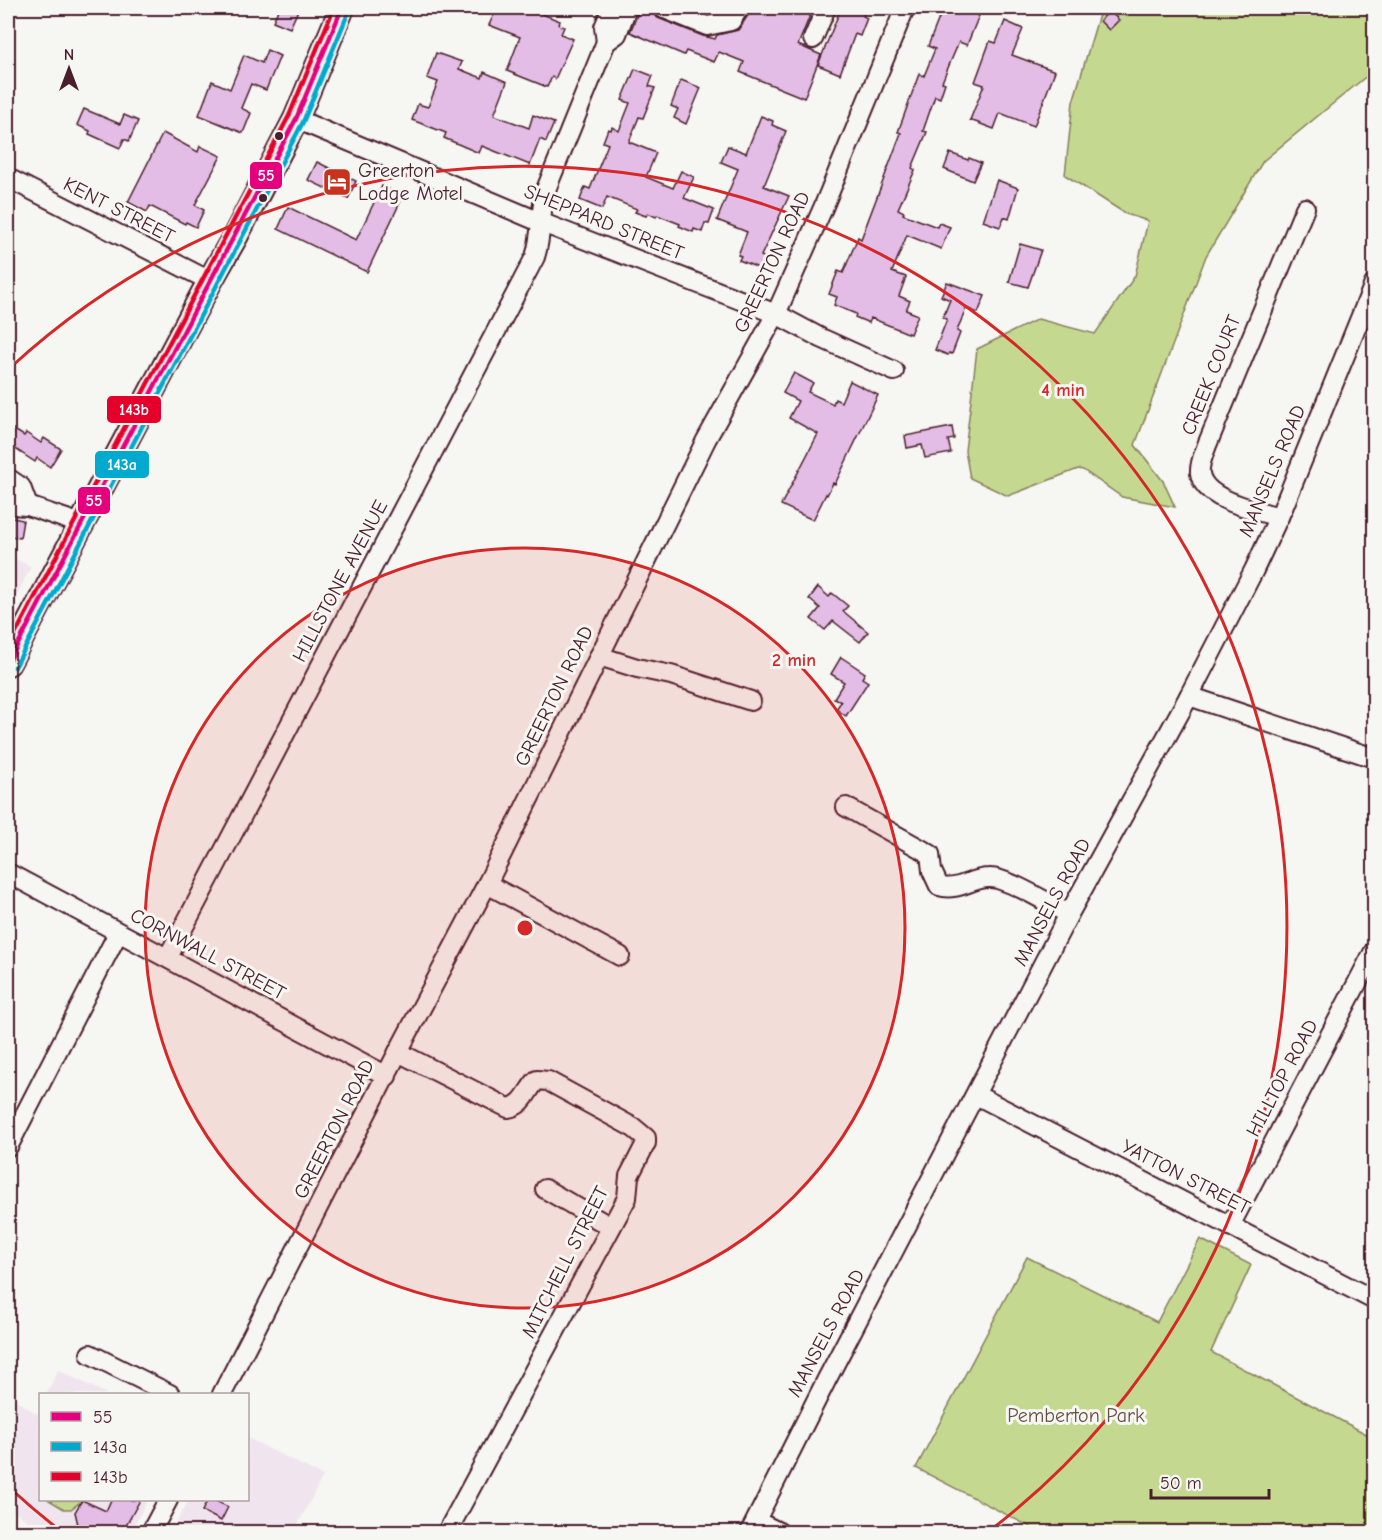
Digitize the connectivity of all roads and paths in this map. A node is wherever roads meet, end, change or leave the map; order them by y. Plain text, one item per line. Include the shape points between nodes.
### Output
1 (342, 8) edge
2 (612, 8) edge
3 (627, 8) edge
4 (662, 8) edge
5 (740, 8) edge
6 (826, 8) edge
7 (905, 8) edge
8 (813, 39) dead end
9 (606, 42) junction
10 (296, 119) junction
11 (8, 178) edge
12 (1305, 208) dead end
13 (540, 222) junction
14 (210, 281) junction
15 (1374, 284) edge
16 (776, 314) junction
17 (894, 371) dead end
18 (8, 478) edge
19 (8, 505) edge
20 (28, 506) junction
21 (1279, 518) junction
22 (81, 524) junction
23 (599, 656) junction
24 (8, 663) edge
25 (1189, 696) junction
26 (751, 701) dead end
27 (1374, 758) edge
28 (846, 807) dead end
29 (8, 873) edge
30 (487, 884) junction
31 (1069, 914) junction
32 (118, 933) junction
33 (1374, 951) edge
34 (620, 956) dead end
35 (168, 957) junction
36 (399, 1052) junction
37 (387, 1076) junction
38 (976, 1095) junction
39 (8, 1147) edge
40 (545, 1189) dead end
41 (1230, 1226) junction
42 (611, 1227) junction
43 (1374, 1300) edge
44 (90, 1354) dead end
45 (166, 1393) edge
46 (223, 1393) edge
47 (167, 1501) edge
48 (753, 1527) edge
49 (151, 1533) edge
50 (447, 1533) edge
51 (778, 1533) edge

1 - 10 main road
2 - 9 street via 604,27
3 - 9 street via 617,34
4 - 5 street via 707,26 731,21
6 - 8 street
7 - 16 street, GREERTON ROAD
9 - 13 street, HILLSTONE AVENUE via 545,192
10 - 13 street, SHEPPARD STREET
10 - 14 main road
11 - 14 street, KENT STREET
12 - 21 street, CREEK COURT via 1200,467 1200,476 1210,491
13 - 16 street, SHEPPARD STREET
13 - 35 street, HILLSTONE AVENUE via 535,257
14 - 22 main road
15 - 21 street, MANSELS ROAD
16 - 17 street, SHEPPARD STREET
16 - 23 street, GREERTON ROAD via 706,440
18 - 20 street via 21,487
19 - 20 street
20 - 22 street
21 - 25 street, MANSELS ROAD
22 - 24 main road
23 - 26 street
23 - 30 street, GREERTON ROAD
25 - 27 street
25 - 31 street, MANSELS ROAD
28 - 31 street via 930,854 939,886 954,888 978,879 998,878
29 - 32 street, CORNWALL STREET
30 - 34 street
30 - 36 street, GREERTON ROAD
31 - 38 street, MANSELS ROAD
32 - 35 street, CORNWALL STREET
32 - 39 street
33 - 41 street, HILLTOP ROAD
35 - 37 street, CORNWALL STREET
36 - 37 street, GREERTON ROAD
36 - 42 street, MITCHELL STREET via 508,1108 525,1098 537,1080 548,1082 643,1134 646,1143 629,1176 627,1198
37 - 46 street, GREERTON ROAD
38 - 41 street, YATTON STREET
38 - 48 street, MANSELS ROAD via 826,1379
40 - 42 street
41 - 43 street, YATTON STREET
42 - 50 street, MITCHELL STREET
44 - 45 street
47 - 49 street
48 - 51 street

